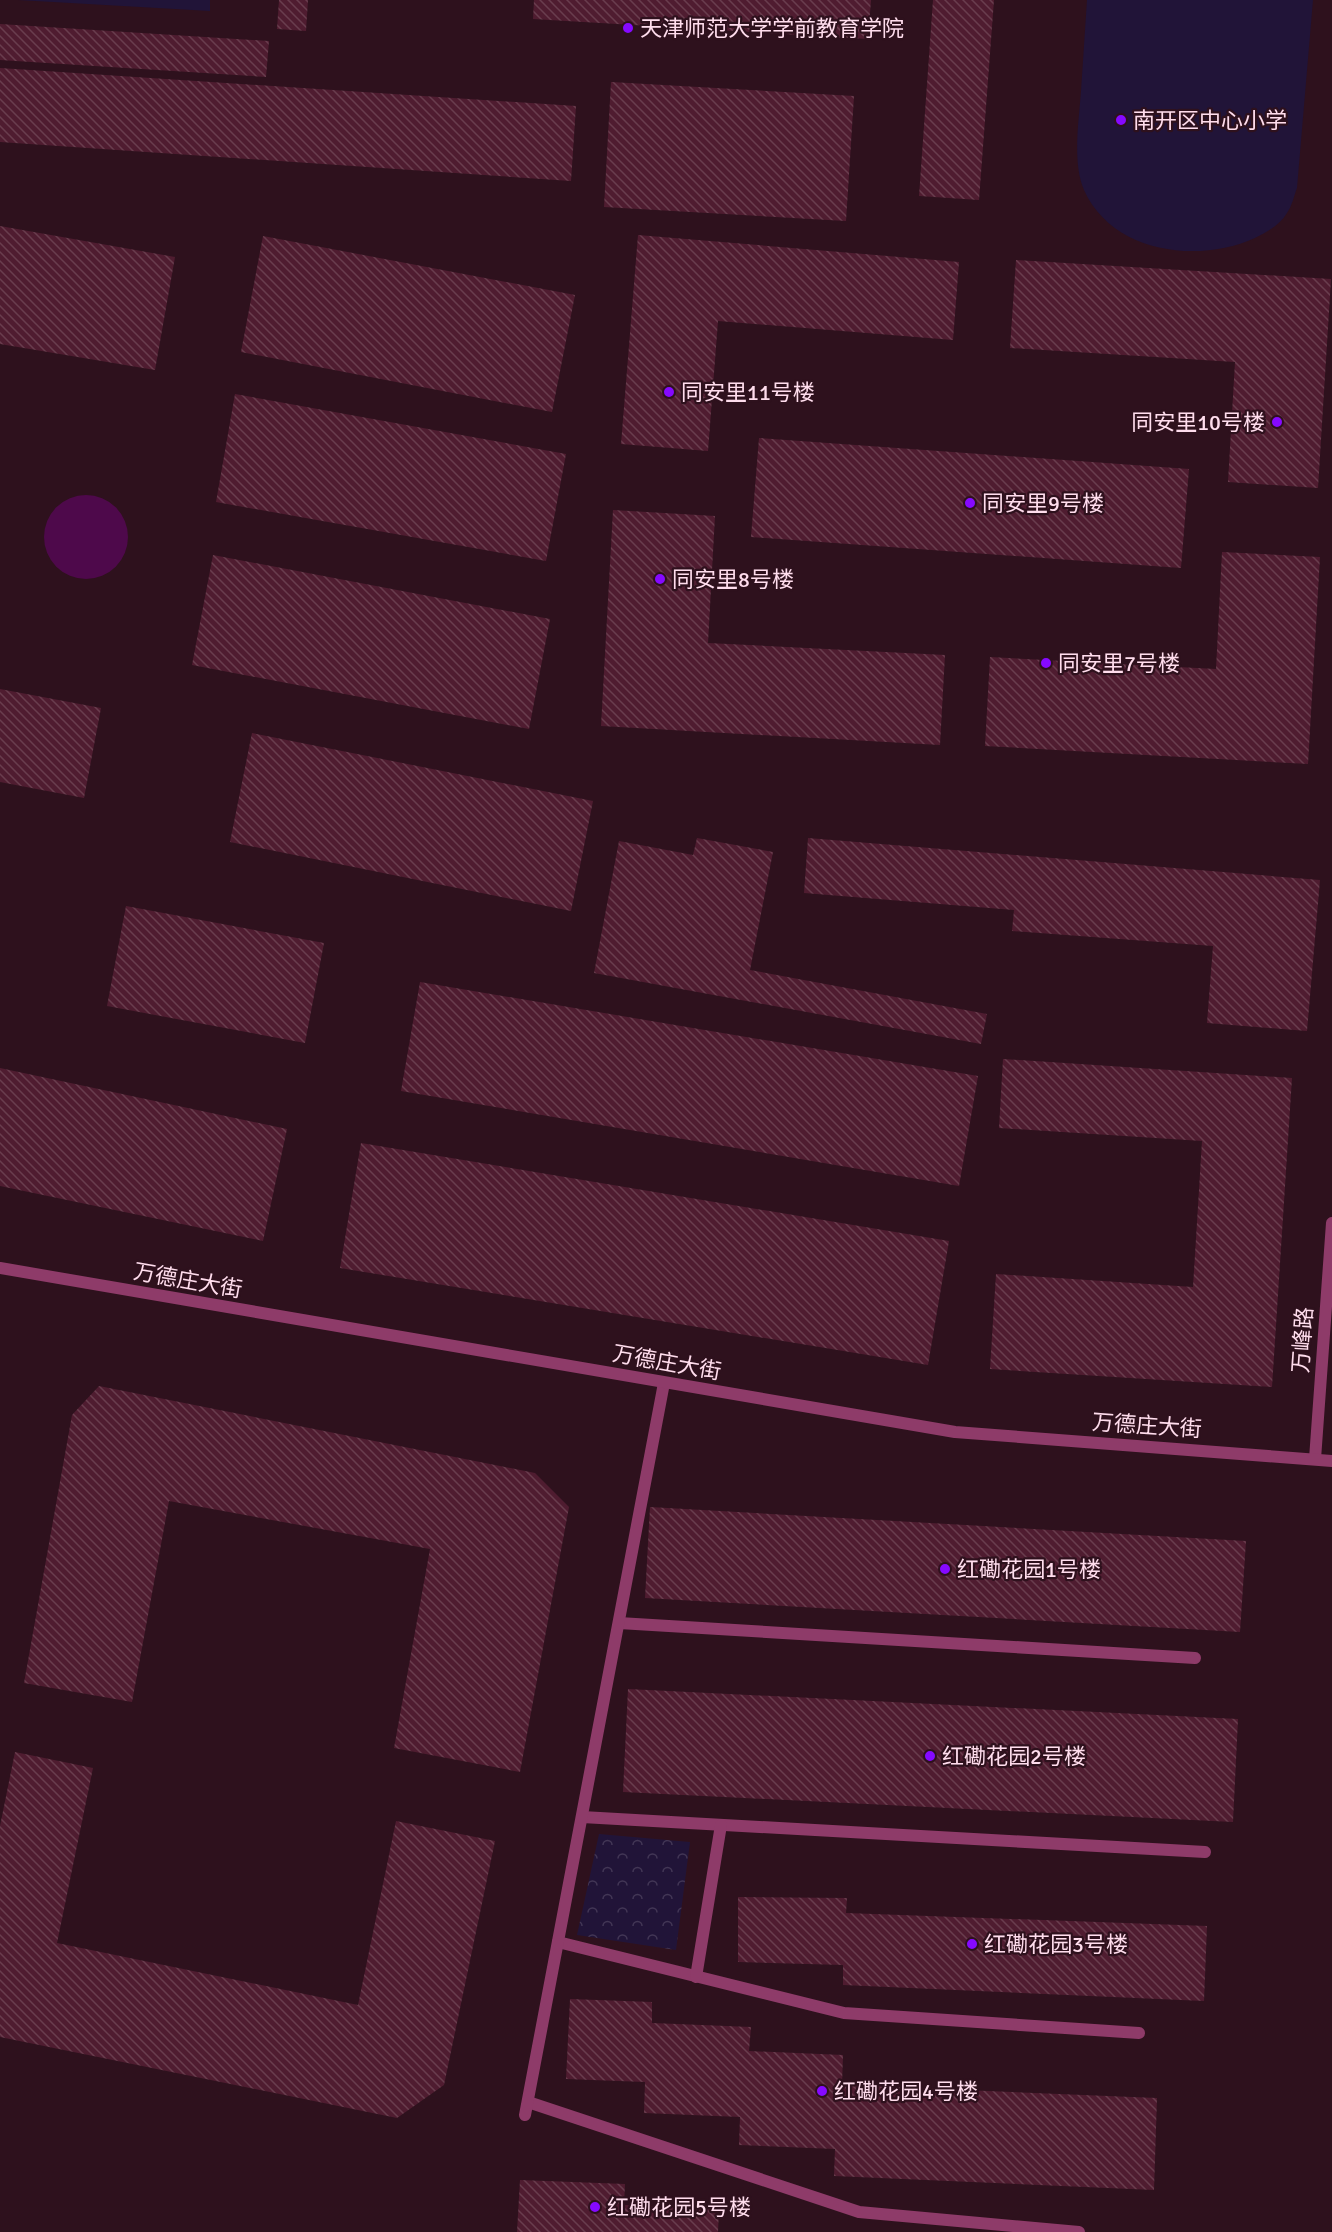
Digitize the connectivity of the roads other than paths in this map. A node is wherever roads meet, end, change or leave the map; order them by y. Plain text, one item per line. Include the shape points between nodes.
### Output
1 (1332, 1223) edge
2 (0, 1268) edge
3 (664, 1383) junction
4 (1315, 1460) junction
5 (1332, 1461) edge
6 (619, 1623) junction
7 (1195, 1658) dead end
8 (582, 1817) junction
9 (722, 1825) junction
10 (1204, 1852) dead end
11 (558, 1942) junction
12 (696, 1977) junction
13 (1139, 2033) dead end
14 (528, 2102) junction
15 (525, 2115) dead end
16 (1079, 2232) edge

1 - 4 street, 万峰路
2 - 3 street, 万德庄大街
3 - 4 street, 万德庄大街 via 955,1432
3 - 6 street
4 - 5 street, 万德庄大街
6 - 7 street
6 - 8 street
8 - 9 street
8 - 11 street
9 - 10 street
9 - 12 street
11 - 12 street
11 - 14 street
12 - 13 street via 844,2013
14 - 15 street
14 - 16 street via 859,2212

